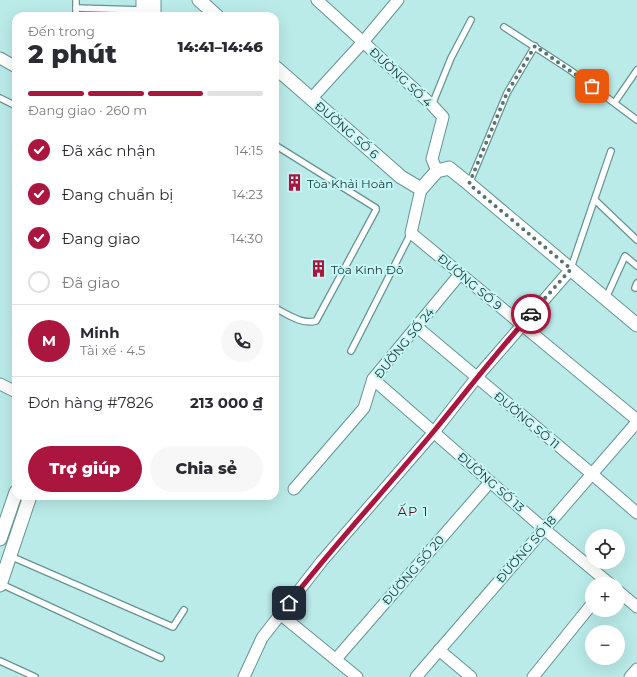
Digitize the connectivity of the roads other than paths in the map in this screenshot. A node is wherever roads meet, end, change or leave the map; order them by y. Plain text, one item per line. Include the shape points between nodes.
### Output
1 (76, 0) edge
2 (154, 0) edge
3 (199, 0) edge
4 (316, 0) edge
5 (398, 0) edge
6 (76, 8) junction
7 (146, 10) edge
8 (76, 12) edge
9 (212, 12) edge
10 (472, 20) dead end
11 (504, 27) dead end
12 (363, 42) junction
13 (535, 46) junction
14 (0, 58) edge
15 (12, 65) edge
16 (637, 70) edge
17 (279, 71) edge
18 (0, 98) edge
19 (310, 99) junction
20 (615, 102) junction
21 (12, 104) edge
22 (432, 105) junction
23 (637, 120) edge
24 (279, 147) edge
25 (611, 151) dead end
26 (437, 171) junction
27 (469, 184) junction
28 (421, 189) junction
29 (595, 200) junction
30 (411, 233) junction
31 (637, 240) edge
32 (637, 266) edge
33 (571, 269) junction
34 (460, 274) junction
35 (605, 298) junction
36 (279, 310) edge
37 (521, 325) junction
38 (637, 325) edge
39 (417, 327) junction
40 (352, 351) dead end
41 (477, 377) junction
42 (373, 379) junction
43 (0, 384) edge
44 (12, 390) edge
45 (637, 421) edge
46 (434, 432) junction
47 (592, 474) junction
48 (490, 482) junction
49 (294, 489) dead end
50 (13, 500) edge
51 (29, 500) edge
52 (637, 514) edge
53 (544, 529) junction
54 (0, 539) edge
55 (10, 556) junction
56 (601, 577) edge
57 (0, 584) edge
58 (625, 597) edge
59 (637, 607) edge
60 (184, 610) dead end
61 (585, 613) edge
62 (280, 614) junction
63 (439, 650) junction
64 (161, 658) dead end
65 (336, 659) junction
66 (0, 661) edge
67 (637, 669) edge
68 (35, 677) edge
69 (244, 677) edge
70 (357, 677) edge
71 (416, 677) edge
72 (471, 677) edge
73 (533, 677) edge
74 (630, 677) edge

1 - 6 lane
2 - 7 street
3 - 9 street
4 - 12 street, ĐƯỜNG SỐ 4
5 - 12 street
6 - 7 lane
6 - 8 lane
10 - 22 lane via 451,58
11 - 13 lane
12 - 19 street
12 - 22 street, ĐƯỜNG SỐ 4
13 - 20 lane
13 - 27 lane via 507,93
14 - 15 street
16 - 20 lane
17 - 19 street, ĐƯỜNG SỐ 6
18 - 21 lane
19 - 28 street, ĐƯỜNG SỐ 6 via 401,177
20 - 23 lane
22 - 26 street, ĐƯỜNG SỐ 4 via 443,117 432,159
24 - 36 lane via 376,210 316,322 300,320
25 - 29 lane
26 - 27 street via 449,168
26 - 28 street
27 - 33 street
28 - 30 street
29 - 31 lane
29 - 33 lane
30 - 34 street, ĐƯỜNG SỐ 9
30 - 40 lane
32 - 35 lane via 625,256
33 - 35 street
33 - 37 street
34 - 37 street, ĐƯỜNG SỐ 9
34 - 39 street, ĐƯỜNG SỐ 24
35 - 38 street
37 - 41 street
37 - 45 street, ĐƯỜNG SỐ 9
39 - 41 street, ĐƯỜNG SỐ 11
39 - 42 street, ĐƯỜNG SỐ 24
41 - 46 street
41 - 47 street, ĐƯỜNG SỐ 11
42 - 46 street, ĐƯỜNG SỐ 13
42 - 49 street, ĐƯỜNG SỐ 24 via 364,408
43 - 44 street
45 - 47 street, ĐƯỜNG SỐ 18
46 - 48 street, ĐƯỜNG SỐ 13
46 - 62 street via 322,561
47 - 52 street, ĐƯỜNG SỐ 11
47 - 53 street, ĐƯỜNG SỐ 18
48 - 53 street, ĐƯỜNG SỐ 13
48 - 65 street, ĐƯỜNG SỐ 20
50 - 54 street
51 - 55 street
53 - 56 street, ĐƯỜNG SỐ 13
53 - 63 street, ĐƯỜNG SỐ 18
55 - 57 street
55 - 60 lane via 173,627
57 - 64 lane
58 - 59 street
61 - 73 street
62 - 65 street
62 - 69 street via 262,638
63 - 71 street, ĐƯỜNG SỐ 18
63 - 72 street
65 - 70 street
66 - 68 lane
67 - 74 street

